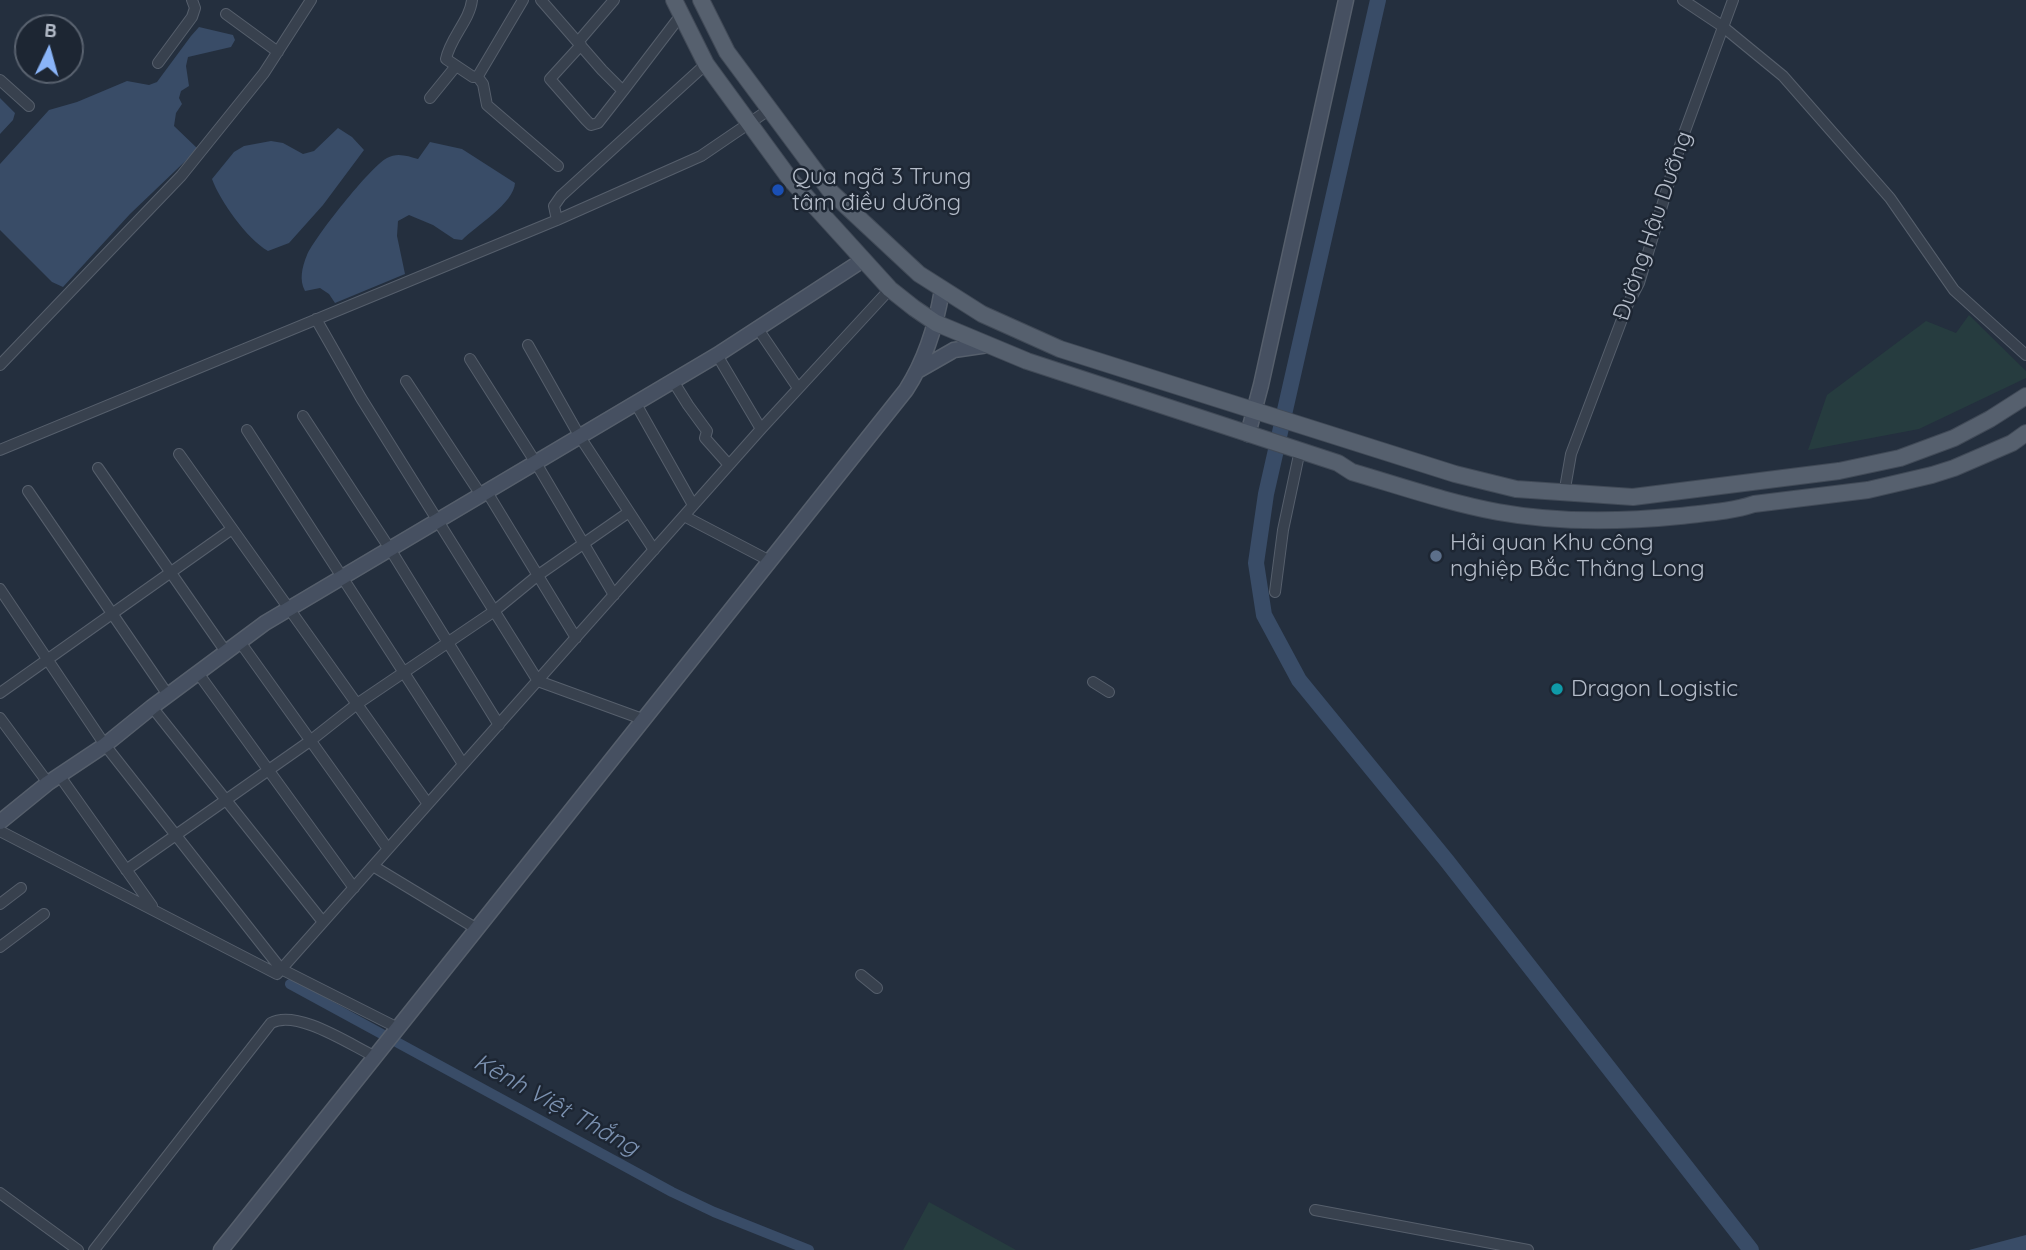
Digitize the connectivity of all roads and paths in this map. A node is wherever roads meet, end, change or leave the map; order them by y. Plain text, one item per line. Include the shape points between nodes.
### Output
1 (192, 0) edge
2 (472, 0) edge
3 (523, 0) edge
4 (541, 0) edge
5 (614, 0) edge
6 (701, 0) edge
7 (1346, 0) edge
8 (1683, 0) edge
9 (1733, 0) edge
10 (307, 1) edge
11 (677, 7) edge
12 (226, 14) dead end
13 (1722, 26) junction
14 (580, 44) junction
15 (278, 52) junction
16 (158, 63) dead end
17 (706, 64) junction
18 (456, 66) junction
19 (477, 76) junction
20 (0, 80) edge
21 (623, 91) junction
22 (430, 98) dead end
23 (29, 106) dead end
24 (770, 109) junction
25 (749, 124) junction
26 (558, 166) dead end
27 (556, 219) junction
28 (863, 260) junction
29 (890, 289) junction
30 (942, 290) junction
31 (316, 319) junction
32 (936, 323) junction
33 (758, 329) junction
34 (528, 345) dead end
35 (988, 345) junction
36 (717, 355) junction
37 (2026, 355) edge
38 (470, 359) dead end
39 (0, 365) edge
40 (919, 370) junction
41 (406, 381) dead end
42 (674, 381) junction
43 (798, 388) junction
44 (2026, 396) edge
45 (636, 404) junction
46 (1255, 412) junction
47 (303, 416) dead end
48 (2026, 424) edge
49 (761, 429) junction
50 (247, 430) dead end
51 (2026, 433) edge
52 (1248, 434) junction
53 (580, 437) junction
54 (1944, 442) junction
55 (1295, 449) junction
56 (1924, 449) junction
57 (1994, 449) junction
58 (0, 450) edge
59 (179, 454) dead end
60 (536, 463) junction
61 (729, 465) junction
62 (98, 468) dead end
63 (1954, 468) junction
64 (1932, 475) junction
65 (28, 491) dead end
66 (484, 493) junction
67 (1564, 494) junction
68 (693, 505) junction
69 (629, 512) junction
70 (684, 516) junction
71 (437, 521) junction
72 (232, 529) junction
73 (583, 543) junction
74 (390, 549) junction
75 (654, 550) junction
76 (770, 561) junction
77 (172, 573) junction
78 (537, 576) junction
79 (341, 578) junction
80 (0, 589) edge
81 (1275, 592) dead end
82 (614, 595) junction
83 (288, 609) junction
84 (493, 612) junction
85 (113, 614) junction
86 (576, 638) junction
87 (240, 642) junction
88 (449, 643) junction
89 (226, 652) junction
90 (47, 659) junction
91 (198, 673) junction
92 (405, 673) junction
93 (538, 681) junction
94 (1093, 682) dead end
95 (1109, 692) dead end
96 (0, 693) edge
97 (168, 695) junction
98 (357, 704) junction
99 (152, 707) junction
100 (0, 718) edge
101 (645, 720) junction
102 (499, 725) junction
103 (310, 741) junction
104 (105, 745) junction
105 (463, 764) junction
106 (269, 770) junction
107 (53, 779) junction
108 (225, 800) junction
109 (428, 804) junction
110 (0, 822) edge
111 (0, 831) edge
112 (176, 835) junction
113 (388, 849) junction
114 (373, 866) junction
115 (126, 870) junction
116 (21, 888) dead end
117 (354, 888) junction
118 (0, 904) edge
119 (154, 910) junction
120 (44, 914) dead end
121 (323, 922) junction
122 (477, 929) junction
123 (0, 947) edge
124 (281, 970) junction
125 (861, 975) dead end
126 (877, 988) dead end
127 (397, 1029) junction
128 (375, 1055) junction
129 (0, 1194) edge
130 (1315, 1210) dead end
131 (78, 1250) edge
132 (94, 1250) edge
133 (221, 1250) edge
134 (1528, 1250) edge

1 - 16 street via 192,17
2 - 18 street via 447,54 447,60
3 - 19 street
4 - 14 street
5 - 14 street
6 - 24 main road via 727,52
7 - 46 street
8 - 13 street
9 - 13 street, Đường Hậu Dưỡng
10 - 15 street
11 - 17 main road
11 - 21 street
12 - 15 street
13 - 37 street via 1783,76 1814,109 1890,198 1954,290
13 - 67 street, Đường Hậu Dưỡng via 1639,283 1572,454
14 - 21 street
14 - 21 street via 550,79 586,120 591,125 598,123
15 - 39 street via 181,176
17 - 25 main road
17 - 27 street via 561,196 554,206
18 - 19 street
18 - 22 street
19 - 26 street via 487,105
20 - 23 street
24 - 25 street
24 - 30 main road via 831,192
25 - 27 street via 701,156
25 - 28 main road via 790,179
27 - 31 street
28 - 29 main road
28 - 33 street
29 - 32 main road
29 - 43 street
30 - 32 street
30 - 46 main road via 1012,329 1060,349
31 - 58 street
31 - 71 street
32 - 35 main road
32 - 40 street
33 - 36 street
33 - 43 street
34 - 53 street
35 - 40 street via 954,350
35 - 52 main road
36 - 42 street
36 - 49 street
38 - 60 street
40 - 76 street
41 - 66 street
42 - 45 street
42 - 61 street via 707,431 705,438
43 - 49 street
44 - 54 main road
45 - 53 street
45 - 68 street
46 - 52 street
46 - 67 main road via 1455,474 1516,489
47 - 74 street
48 - 57 main road
49 - 61 street
50 - 79 street
51 - 57 main road
52 - 55 main road
53 - 60 street
53 - 69 street
54 - 56 main road
54 - 63 main road
55 - 64 main road via 1352,471 1477,507 1554,519 1644,520 1868,489
55 - 81 street
56 - 64 main road
56 - 67 main road via 1839,471 1633,498
57 - 63 main road
59 - 72 street
60 - 66 street
60 - 73 street
61 - 68 street
62 - 77 street
63 - 64 main road
65 - 85 street
66 - 71 street
66 - 78 street
68 - 70 street
69 - 73 street
69 - 75 street
70 - 75 street
70 - 76 street
71 - 74 street
71 - 84 street
72 - 77 street
72 - 83 street
73 - 78 street
73 - 82 street
74 - 79 street
74 - 88 street
75 - 82 street
76 - 101 street
77 - 85 street
77 - 89 street
78 - 84 street
78 - 86 street
79 - 83 street
79 - 92 street
80 - 90 street
82 - 86 street
83 - 87 street
83 - 98 street
84 - 88 street
84 - 93 street
85 - 90 street
85 - 97 street
86 - 93 street
87 - 89 street
87 - 103 street
88 - 92 street
88 - 102 street
89 - 91 street
90 - 96 street
90 - 104 street
91 - 97 street
91 - 106 street
92 - 98 street
92 - 105 street
93 - 101 street
93 - 102 street
94 - 95 street
97 - 99 street
98 - 103 street
98 - 109 street
99 - 104 street
99 - 108 street
100 - 107 street
101 - 122 street
102 - 105 street
103 - 106 street
103 - 113 street
104 - 107 street
104 - 112 street
105 - 109 street
106 - 108 street
106 - 117 street
107 - 110 street
107 - 115 street
108 - 112 street
108 - 121 street
109 - 113 street
111 - 119 street
112 - 115 street
112 - 124 street
113 - 114 street
114 - 117 street
114 - 122 street
115 - 119 street
116 - 118 street
117 - 121 street
119 - 124 street via 277,974
120 - 123 street
121 - 124 street
122 - 127 street
124 - 127 street
125 - 126 street
127 - 128 street
128 - 132 street via 297,1019 271,1023
128 - 133 street
129 - 131 street
130 - 134 street

